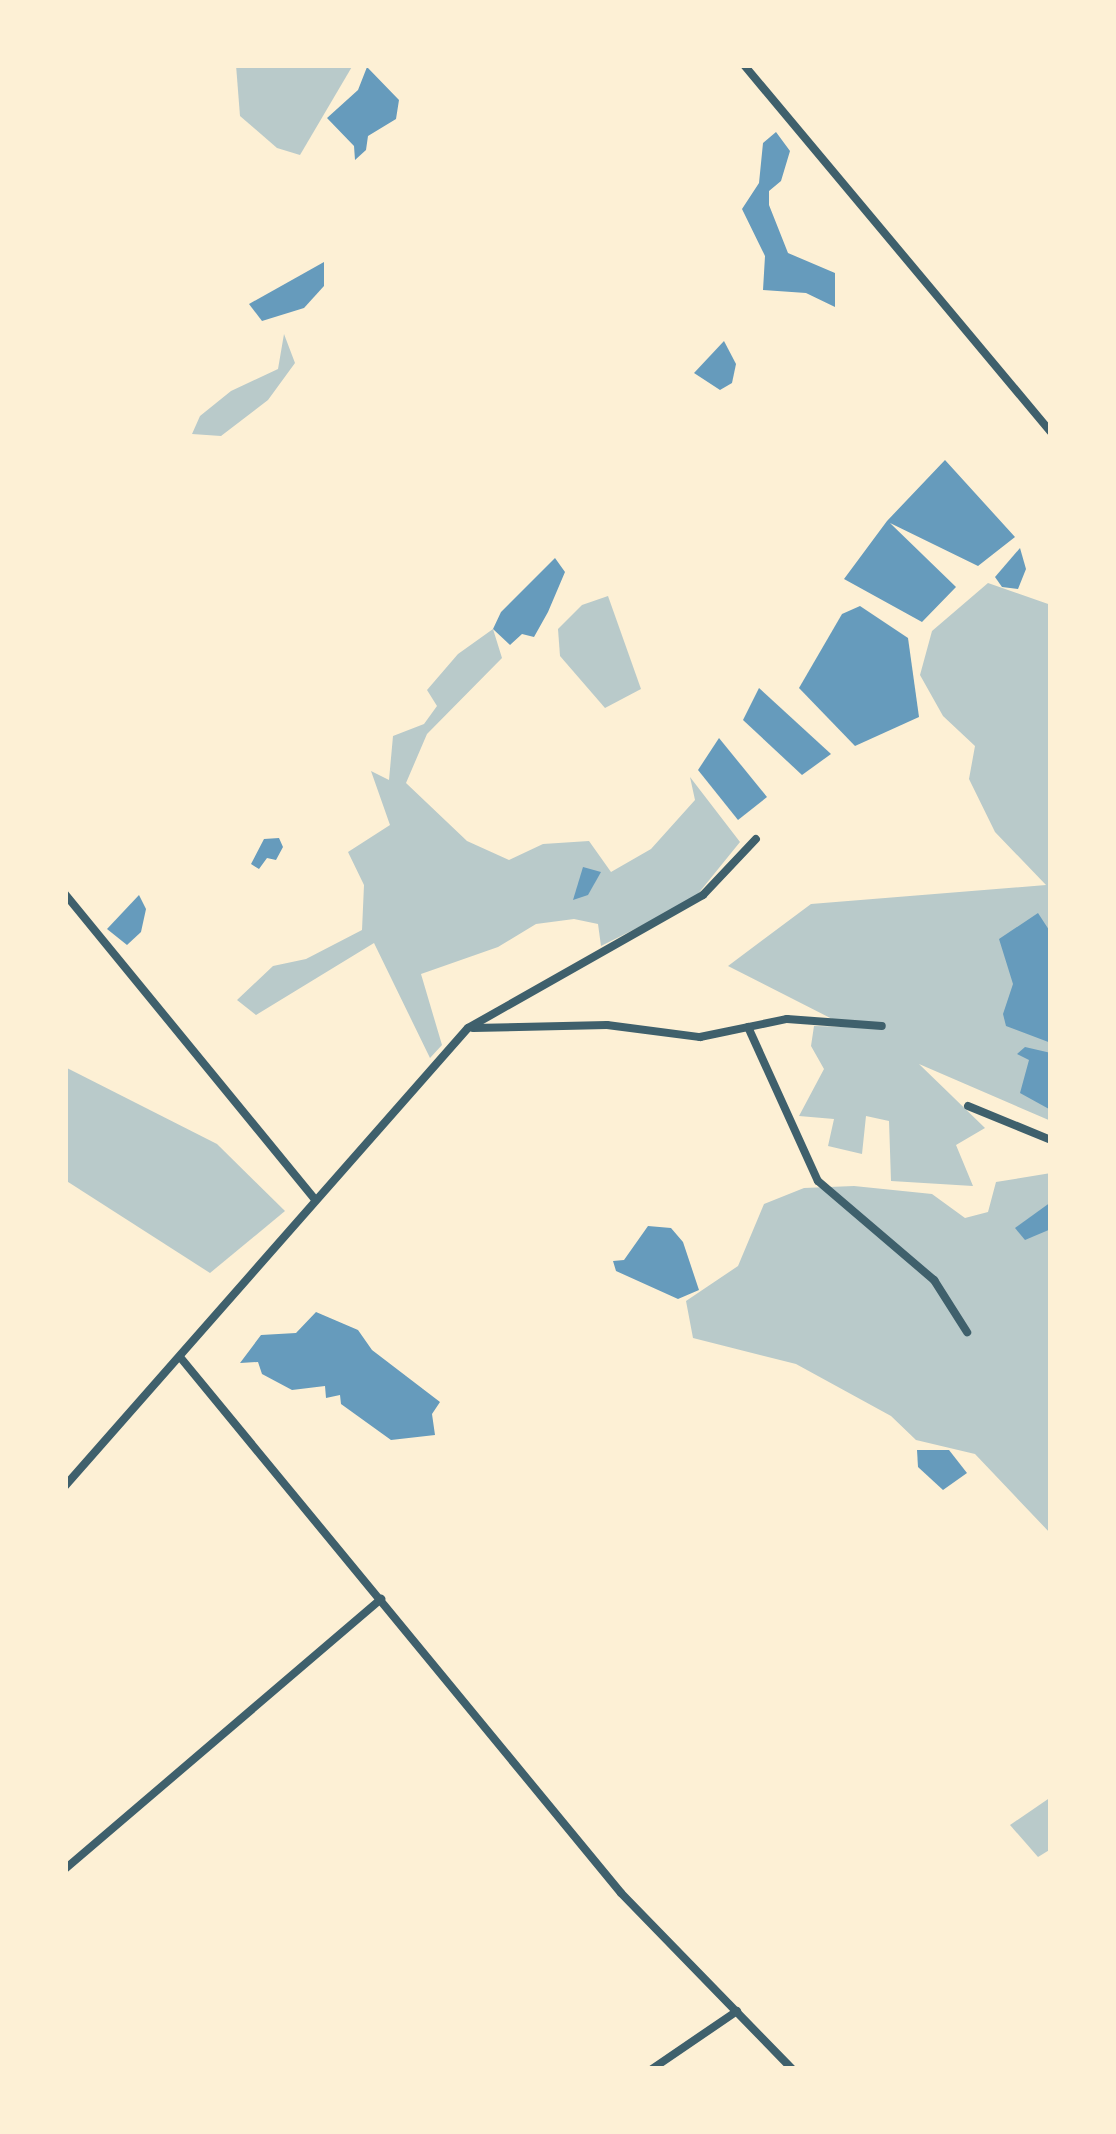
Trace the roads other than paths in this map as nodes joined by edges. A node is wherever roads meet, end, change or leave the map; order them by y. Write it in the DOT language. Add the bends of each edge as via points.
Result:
graph roads {
  1 [pos="744,65"];
  2 [pos="1051,432"];
  3 [pos="756,839"];
  4 [pos="65,894"];
  5 [pos="882,1026"];
  6 [pos="748,1027"];
  7 [pos="468,1028"];
  8 [pos="968,1106"];
  9 [pos="1051,1140"];
  10 [pos="314,1198"];
  11 [pos="967,1332"];
  12 [pos="180,1357"];
  13 [pos="65,1486"];
  14 [pos="381,1599"];
  15 [pos="65,1869"];
  16 [pos="737,2011"];
  17 [pos="652,2069"];
  18 [pos="792,2069"];
  1 -- 2 [label="street"];
  3 -- 7 [label="street" via="704,894"];
  4 -- 10 [label="street"];
  5 -- 6 [label="street" via="787,1019"];
  6 -- 7 [label="street" via="700,1037 607,1025"];
  6 -- 11 [label="street" via="818,1181 934,1280"];
  7 -- 10 [label="street"];
  8 -- 9 [label="street"];
  10 -- 12 [label="street"];
  12 -- 13 [label="street"];
  12 -- 14 [label="street"];
  14 -- 15 [label="street"];
  14 -- 16 [label="street" via="622,1893"];
  16 -- 17 [label="street"];
  16 -- 18 [label="street"];
}
